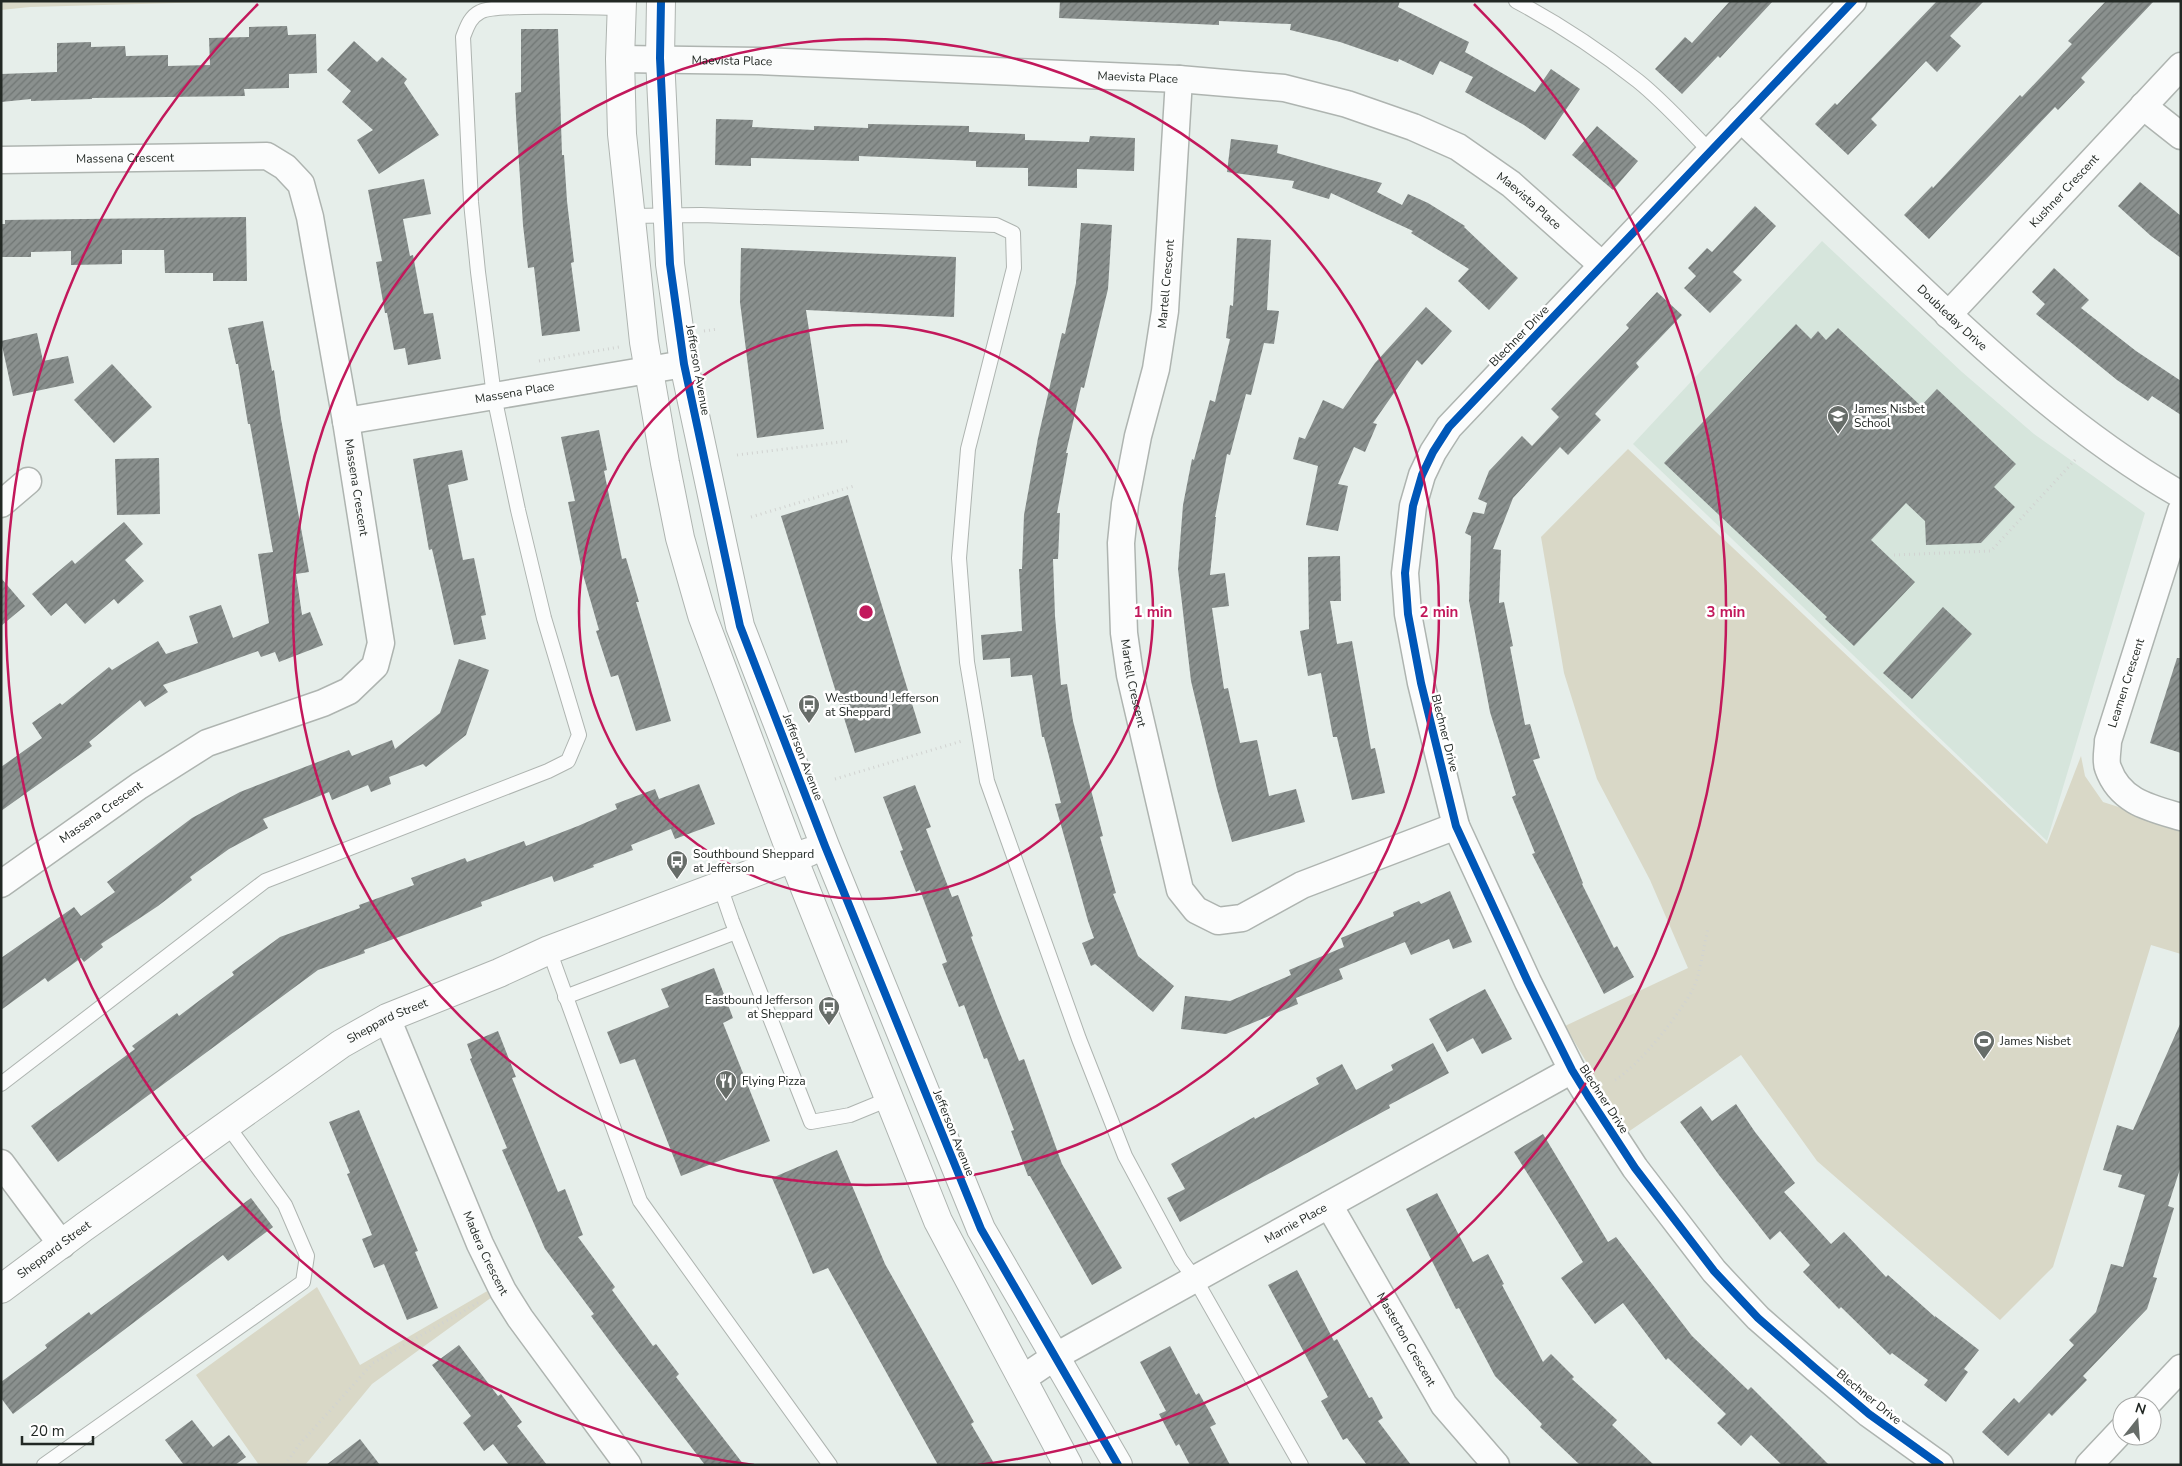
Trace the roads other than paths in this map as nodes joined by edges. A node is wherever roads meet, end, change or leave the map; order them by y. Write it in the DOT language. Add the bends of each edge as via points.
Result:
graph roads {
  1 [pos="661,1"];
  2 [pos="1516,1"];
  3 [pos="1853,1"];
  4 [pos="622,5"];
  5 [pos="660,58"];
  6 [pos="620,59"];
  7 [pos="2181,66"];
  8 [pos="1179,79"];
  9 [pos="2143,106"];
  10 [pos="1741,119"];
  11 [pos="2181,136"];
  12 [pos="1710,151"];
  13 [pos="1,160"];
  14 [pos="668,215"];
  15 [pos="629,216"];
  16 [pos="1602,265"];
  17 [pos="1948,314"];
  18 [pos="684,364"];
  19 [pos="649,370"];
  20 [pos="494,396"];
  21 [pos="346,421"];
  22 [pos="28,481"];
  23 [pos="2181,495"];
  24 [pos="1,504"];
  25 [pos="2181,511"];
  26 [pos="2181,817"];
  27 [pos="1456,826"];
  28 [pos="825,846"];
  29 [pos="793,858"];
  30 [pos="1,884"];
  31 [pos="720,886"];
  32 [pos="736,932"];
  33 [pos="549,950"];
  34 [pos="565,997"];
  35 [pos="387,1018"];
  36 [pos="1572,1070"];
  37 [pos="1,1084"];
  38 [pos="889,1099"];
  39 [pos="227,1125"];
  40 [pos="1,1163"];
  41 [pos="1328,1204"];
  42 [pos="62,1245"];
  43 [pos="1195,1279"];
  44 [pos="1,1289"];
  45 [pos="1056,1356"];
  46 [pos="2181,1368"];
  47 [pos="1022,1379"];
  48 [pos="2154,1396"];
  49 [pos="2112,1440"];
  50 [pos="44,1465"];
  51 [pos="628,1465"];
  52 [pos="830,1465"];
  53 [pos="1068,1465"];
  54 [pos="1118,1465"];
  55 [pos="1301,1465"];
  56 [pos="1496,1465"];
  57 [pos="1940,1465"];
  58 [pos="2088,1465"];
  1 -- 5 [label="street, Jefferson Avenue"];
  2 -- 12 [label="lane" via="1548,18 1640,82"];
  3 -- 10 [label="street, Blechner Drive"];
  4 -- 6 [label="street"];
  4 -- 20 [label="lane" via="482,10 472,17 463,36 471,202"];
  5 -- 6 [label="street, Maevista Place"];
  5 -- 8 [label="street, Maevista Place"];
  5 -- 14 [label="street, Jefferson Avenue"];
  6 -- 15 [label="street"];
  7 -- 9 [label="street, Kushner Crescent"];
  8 -- 16 [label="street, Maevista Place" via="1284,88 1347,104 1458,147 1511,184"];
  8 -- 27 [label="street, Martell Crescent" via="1165,311 1156,369 1124,504 1121,542 1124,633 1130,675 1180,890 1196,910 1218,921 1242,918 1302,885"];
  9 -- 11 [label="street"];
  9 -- 17 [label="street, Kushner Crescent"];
  10 -- 12 [label="street, Blechner Drive"];
  10 -- 17 [label="street, Doubleday Drive"];
  12 -- 16 [label="street, Blechner Drive"];
  13 -- 21 [label="street, Massena Crescent" via="267,156 285,167 301,184 310,217"];
  14 -- 15 [label="lane"];
  14 -- 18 [label="street, Jefferson Avenue" via="670,264"];
  14 -- 43 [label="lane" via="996,225 1013,233 1014,268 968,449 959,558 967,662 987,781 1125,1156 1181,1260"];
  15 -- 19 [label="street"];
  16 -- 27 [label="street, Blechner Drive" via="1449,428 1422,475 1413,506 1405,573 1408,614 1421,683"];
  17 -- 23 [label="street, Doubleday Drive" via="2043,400"];
  18 -- 19 [label="street, Massena Place"];
  18 -- 28 [label="street, Jefferson Avenue" via="740,626"];
  19 -- 20 [label="street, Massena Place"];
  19 -- 29 [label="street" via="680,538 702,615"];
  20 -- 21 [label="street, Massena Place"];
  20 -- 37 [label="lane" via="544,618 580,735 568,761 264,881"];
  21 -- 30 [label="street, Massena Crescent" via="381,643 374,666 349,691 324,703 207,743 139,786"];
  22 -- 24 [label="street"];
  25 -- 26 [label="street, Leamen Crescent" via="2108,741 2107,767 2129,798"];
  27 -- 36 [label="street, Blechner Drive"];
  28 -- 29 [label="street, Sheppard Street"];
  28 -- 45 [label="street, Jefferson Avenue" via="981,1229"];
  29 -- 31 [label="street, Sheppard Street"];
  29 -- 38 [label="street"];
  31 -- 32 [label="lane"];
  31 -- 33 [label="street, Sheppard Street"];
  32 -- 34 [label="lane"];
  32 -- 38 [label="lane" via="811,1122 850,1115"];
  33 -- 34 [label="lane"];
  33 -- 35 [label="street, Sheppard Street"];
  34 -- 52 [label="lane" via="640,1201"];
  35 -- 39 [label="street, Sheppard Street" via="341,1044"];
  35 -- 51 [label="street, Madera Crescent" via="480,1244 503,1291"];
  36 -- 41 [label="street, Marnie Place"];
  36 -- 57 [label="street, Blechner Drive" via="1636,1168 1714,1271 1752,1312 1869,1414"];
  38 -- 47 [label="street" via="938,1221"];
  39 -- 42 [label="street, Sheppard Street"];
  39 -- 50 [label="lane" via="285,1205 307,1256 303,1282"];
  40 -- 42 [label="street"];
  41 -- 43 [label="street, Marnie Place"];
  41 -- 56 [label="street, Masterton Crescent" via="1444,1405"];
  42 -- 44 [label="street, Sheppard Street"];
  43 -- 45 [label="street, Marnie Place"];
  43 -- 55 [label="lane"];
  45 -- 47 [label="street, Marnie Place"];
  45 -- 54 [label="street, Jefferson Avenue"];
  46 -- 48 [label="street"];
  47 -- 53 [label="street"];
  49 -- 58 [label="street"];
}
